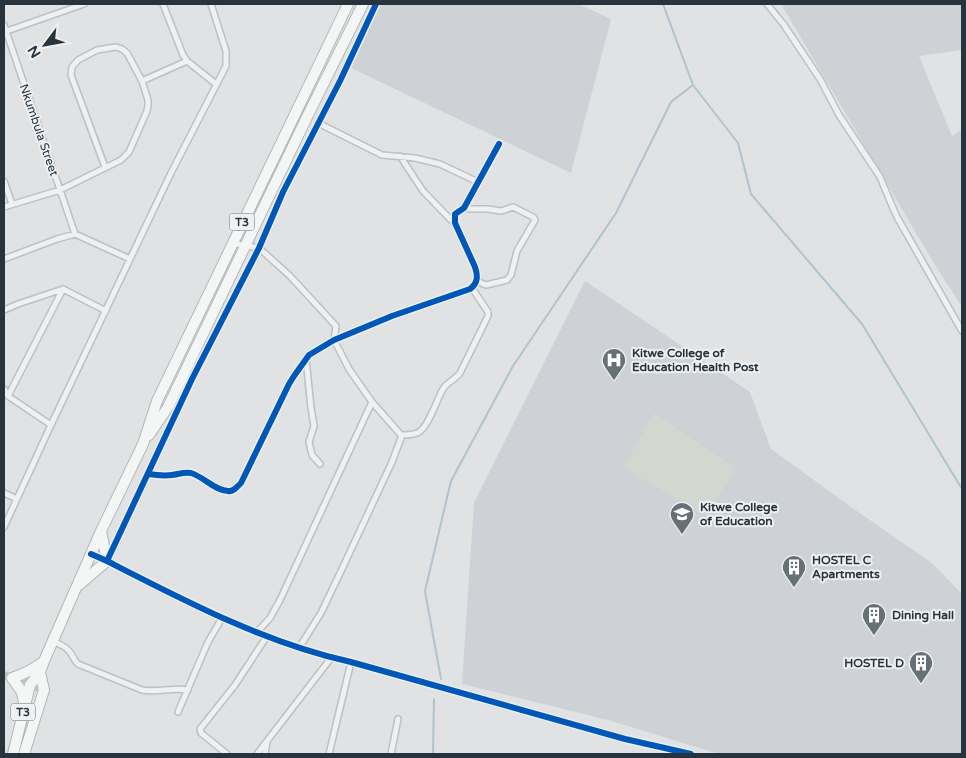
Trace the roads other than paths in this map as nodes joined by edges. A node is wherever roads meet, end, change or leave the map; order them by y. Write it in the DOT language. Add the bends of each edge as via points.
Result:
graph roads {
  1 [pos="84,4"];
  2 [pos="163,4"];
  3 [pos="212,4"];
  4 [pos="348,4"];
  5 [pos="362,4"];
  6 [pos="376,4"];
  7 [pos="767,4"];
  8 [pos="4,29"];
  9 [pos="187,61"];
  10 [pos="142,81"];
  11 [pos="216,84"];
  12 [pos="318,123"];
  13 [pos="499,144"];
  14 [pos="400,156"];
  15 [pos="105,167"];
  16 [pos="4,181"];
  17 [pos="478,182"];
  18 [pos="60,190"];
  19 [pos="12,204"];
  20 [pos="4,207"];
  21 [pos="464,208"];
  22 [pos="454,223"];
  23 [pos="75,234"];
  24 [pos="232,243"];
  25 [pos="246,245"];
  26 [pos="258,248"];
  27 [pos="4,259"];
  28 [pos="130,259"];
  29 [pos="476,282"];
  30 [pos="472,288"];
  31 [pos="63,289"];
  32 [pos="4,310"];
  33 [pos="106,311"];
  34 [pos="962,331"];
  35 [pos="334,340"];
  36 [pos="306,359"];
  37 [pos="4,389"];
  38 [pos="8,396"];
  39 [pos="372,402"];
  40 [pos="50,425"];
  41 [pos="401,435"];
  42 [pos="143,444"];
  43 [pos="320,464"];
  44 [pos="148,474"];
  45 [pos="4,493"];
  46 [pos="17,499"];
  47 [pos="4,527"];
  48 [pos="101,531"];
  49 [pos="91,554"];
  50 [pos="107,561"];
  51 [pos="76,587"];
  52 [pos="222,618"];
  53 [pos="257,632"];
  54 [pos="267,636"];
  55 [pos="53,641"];
  56 [pos="298,648"];
  57 [pos="331,658"];
  58 [pos="44,661"];
  59 [pos="351,662"];
  60 [pos="40,672"];
  61 [pos="8,676"];
  62 [pos="30,685"];
  63 [pos="44,690"];
  64 [pos="188,690"];
  65 [pos="24,706"];
  66 [pos="178,712"];
  67 [pos="398,719"];
  68 [pos="267,740"];
  69 [pos="13,754"];
  70 [pos="24,754"];
  71 [pos="227,754"];
  72 [pos="257,754"];
  73 [pos="265,754"];
  74 [pos="329,754"];
  75 [pos="391,754"];
  76 [pos="691,754"];
  1 -- 8 [label="street"];
  2 -- 9 [label="street"];
  3 -- 11 [label="street" via="227,58"];
  4 -- 24 [label="highway, T3"];
  5 -- 25 [label="highway, T3"];
  6 -- 12 [label="street"];
  7 -- 34 [label="street" via="820,79 839,115 880,177 897,217"];
  8 -- 18 [label="street, Nkumbula Street"];
  9 -- 10 [label="street"];
  9 -- 11 [label="street"];
  10 -- 15 [label="street" via="148,100 147,111 126,156"];
  10 -- 15 [label="street" via="127,53 116,47 87,54 72,67 71,75"];
  11 -- 28 [label="street"];
  12 -- 14 [label="street" via="382,155"];
  12 -- 26 [label="street"];
  13 -- 17 [label="street"];
  14 -- 17 [label="street" via="440,164"];
  14 -- 22 [label="street" via="423,191"];
  15 -- 18 [label="street"];
  16 -- 19 [label="street"];
  17 -- 21 [label="street"];
  18 -- 19 [label="street"];
  18 -- 23 [label="street, Nkumbula Street"];
  19 -- 20 [label="street"];
  21 -- 22 [label="street" via="455,214"];
  21 -- 29 [label="street" via="502,211 513,207 535,220 517,251 510,278 486,285"];
  22 -- 29 [label="street" via="475,267"];
  23 -- 27 [label="street"];
  23 -- 28 [label="street"];
  24 -- 25 [label="street"];
  24 -- 42 [label="highway, T3" via="157,401"];
  25 -- 26 [label="street"];
  25 -- 42 [label="highway, T3" via="168,407"];
  26 -- 35 [label="street" via="290,276 336,326"];
  26 -- 44 [label="street"];
  28 -- 33 [label="street"];
  29 -- 30 [label="street"];
  30 -- 35 [label="street"];
  30 -- 41 [label="street" via="488,316 460,373 442,390 423,428"];
  31 -- 32 [label="street"];
  31 -- 33 [label="street"];
  31 -- 38 [label="street"];
  33 -- 40 [label="street"];
  35 -- 36 [label="street"];
  35 -- 39 [label="street"];
  36 -- 43 [label="street" via="314,426 310,442 312,455"];
  36 -- 44 [label="street" via="289,384 241,483 234,490 220,489 185,472"];
  37 -- 38 [label="street"];
  38 -- 40 [label="street"];
  39 -- 41 [label="street"];
  39 -- 53 [label="street" via="280,600"];
  40 -- 46 [label="street"];
  41 -- 56 [label="street" via="392,462 321,613"];
  42 -- 48 [label="highway, T3"];
  44 -- 50 [label="street"];
  45 -- 46 [label="street"];
  46 -- 47 [label="street"];
  48 -- 49 [label="highway, T3"];
  48 -- 50 [label="highway"];
  49 -- 50 [label="street"];
  49 -- 51 [label="highway, T3"];
  50 -- 51 [label="highway"];
  50 -- 52 [label="street"];
  51 -- 55 [label="highway, T3"];
  52 -- 53 [label="street"];
  52 -- 64 [label="street"];
  53 -- 54 [label="street"];
  54 -- 56 [label="street"];
  54 -- 71 [label="street" via="200,730"];
  55 -- 58 [label="highway, T3"];
  55 -- 64 [label="street" via="68,649 78,664 142,690"];
  56 -- 57 [label="street"];
  57 -- 59 [label="street"];
  57 -- 68 [label="street"];
  58 -- 60 [label="highway, T3"];
  58 -- 61 [label="highway" via="24,674"];
  59 -- 74 [label="street"];
  59 -- 76 [label="street" via="625,739"];
  60 -- 62 [label="highway, T3"];
  60 -- 63 [label="highway, T3"];
  61 -- 62 [label="street"];
  61 -- 65 [label="highway" via="22,692"];
  62 -- 63 [label="street"];
  62 -- 65 [label="highway, T3"];
  63 -- 70 [label="highway, T3"];
  64 -- 66 [label="street"];
  65 -- 69 [label="highway, T3"];
  67 -- 75 [label="street"];
  68 -- 72 [label="street"];
  68 -- 73 [label="street"];
}
